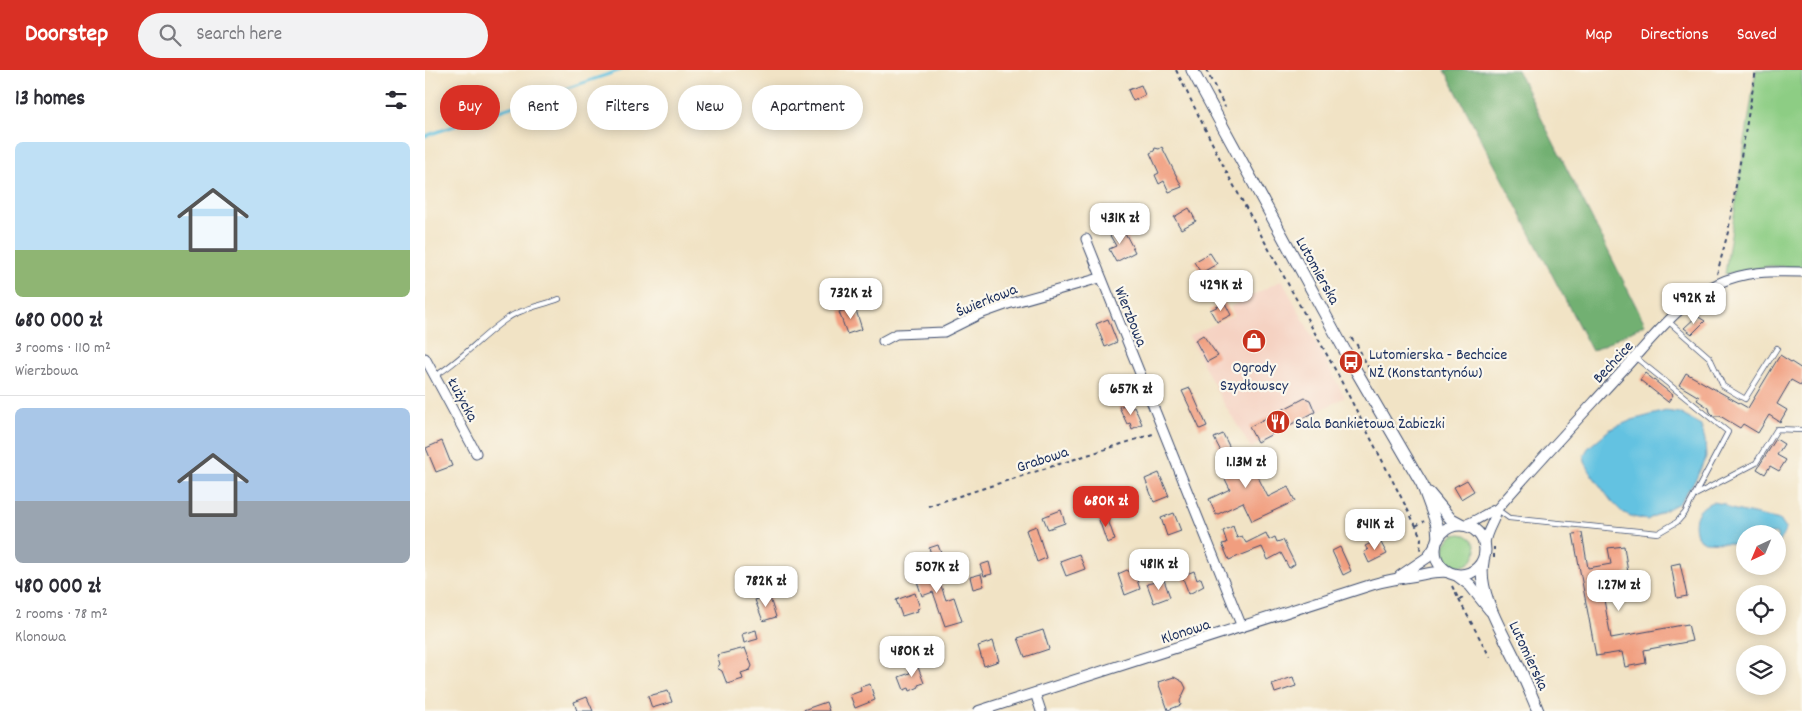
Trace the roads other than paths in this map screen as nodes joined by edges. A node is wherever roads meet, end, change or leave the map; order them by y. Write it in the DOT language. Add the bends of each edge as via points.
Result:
graph roads {
  1 [pos="1192,70"];
  2 [pos="1086,239"];
  3 [pos="1802,272"];
  4 [pos="1100,278"];
  5 [pos="559,299"];
  6 [pos="1669,322"];
  7 [pos="883,340"];
  8 [pos="1777,348"];
  9 [pos="1635,357"];
  10 [pos="425,358"];
  11 [pos="435,376"];
  12 [pos="1802,430"];
  13 [pos="476,453"];
  14 [pos="1422,484"];
  15 [pos="1694,496"];
  16 [pos="1497,508"];
  17 [pos="1463,525"];
  18 [pos="1437,542"];
  19 [pos="1489,543"];
  20 [pos="1488,562"];
  21 [pos="1447,572"];
  22 [pos="1399,577"];
  23 [pos="1455,580"];
  24 [pos="1492,613"];
  25 [pos="1243,627"];
  26 [pos="1035,693"];
  27 [pos="979,711"];
  28 [pos="1041,711"];
  29 [pos="1538,711"];
  1 -- 14 [label="main road, Lutomierska" via="1346,353"];
  2 -- 4 [label="street, Wierzbowa"];
  3 -- 6 [label="street, Bechcice" via="1769,271 1733,277 1695,297"];
  4 -- 7 [label="street, Świerkowa" via="1008,304 944,332 896,334"];
  4 -- 25 [label="street, Wierzbowa"];
  5 -- 11 [label="lane" via="510,316"];
  6 -- 8 [label="lane" via="1710,358 1723,386 1745,399"];
  6 -- 9 [label="street, Bechcice"];
  9 -- 15 [label="lane" via="1728,432"];
  9 -- 16 [label="street, Bechcice"];
  10 -- 11 [label="street, Łużycka"];
  11 -- 13 [label="street, Łużycka"];
  12 -- 15 [label="lane" via="1777,429 1756,462"];
  14 -- 17 [label="main road, Lutomierska" via="1450,518"];
  14 -- 18 [label="main road, Lutomierska" via="1437,525"];
  15 -- 16 [label="lane" via="1677,522 1658,533 1509,518"];
  16 -- 17 [label="street, Bechcice"];
  16 -- 19 [label="street, Bechcice" via="1496,517 1485,536"];
  17 -- 18 [label="main road" via="1445,530"];
  17 -- 19 [label="main road" via="1469,526"];
  18 -- 21 [label="main road" via="1436,557"];
  18 -- 22 [label="street, Klonowa" via="1429,557"];
  19 -- 20 [label="main road" via="1485,556"];
  20 -- 23 [label="main road"];
  20 -- 24 [label="main road, Lutomierska" via="1482,576"];
  21 -- 22 [label="street, Klonowa"];
  21 -- 23 [label="main road"];
  22 -- 25 [label="street, Klonowa"];
  23 -- 24 [label="main road, Lutomierska" via="1470,585"];
  24 -- 29 [label="main road, Lutomierska"];
  25 -- 26 [label="street, Klonowa"];
  26 -- 27 [label="street, Klonowa"];
  26 -- 28 [label="street"];
}
